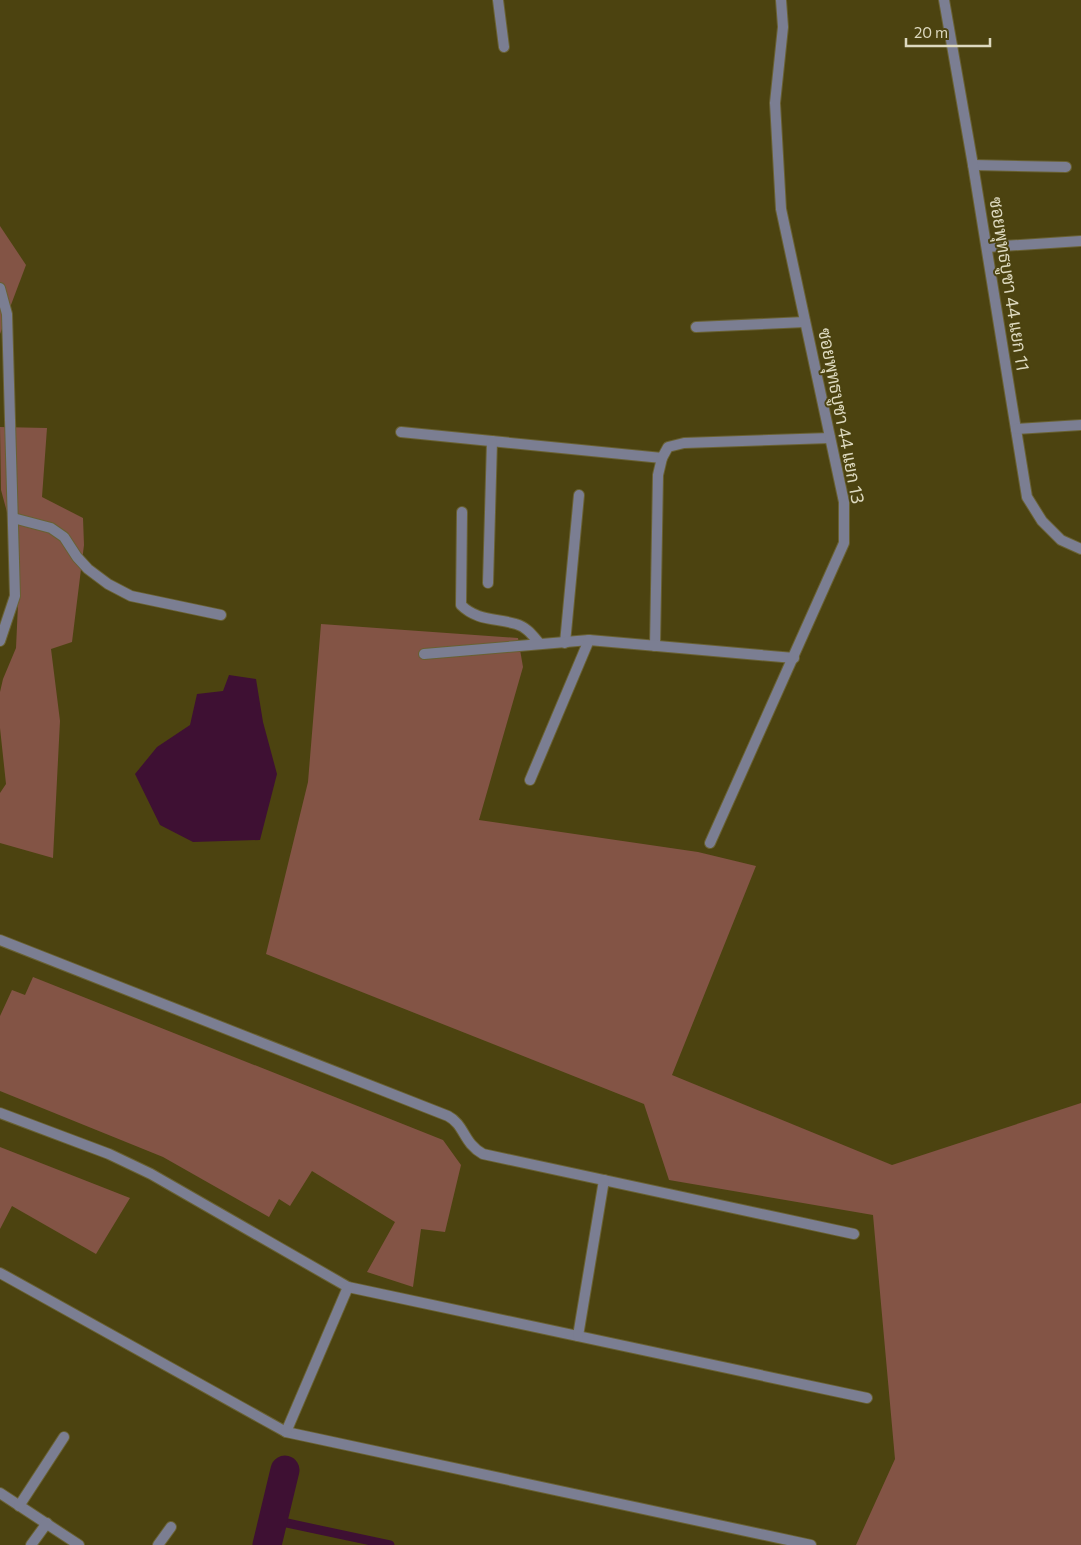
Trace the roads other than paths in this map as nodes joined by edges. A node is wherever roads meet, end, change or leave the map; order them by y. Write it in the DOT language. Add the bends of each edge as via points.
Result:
graph roads {
  1 [pos="498,0"];
  2 [pos="781,0"];
  3 [pos="944,0"];
  4 [pos="504,46"];
  5 [pos="973,165"];
  6 [pos="1066,167"];
  7 [pos="1081,241"];
  8 [pos="987,247"];
  9 [pos="0,288"];
  10 [pos="805,322"];
  11 [pos="696,327"];
  12 [pos="1081,425"];
  13 [pos="1016,429"];
  14 [pos="401,432"];
  15 [pos="830,438"];
  16 [pos="492,441"];
  17 [pos="662,458"];
  18 [pos="579,495"];
  19 [pos="462,512"];
  20 [pos="13,518"];
  21 [pos="1081,549"];
  22 [pos="488,583"];
  23 [pos="221,615"];
  24 [pos="589,640"];
  25 [pos="0,641"];
  26 [pos="565,642"];
  27 [pos="540,644"];
  28 [pos="655,646"];
  29 [pos="424,654"];
  30 [pos="794,658"];
  31 [pos="530,780"];
  32 [pos="710,843"];
  33 [pos="0,940"];
  34 [pos="0,1113"];
  35 [pos="604,1180"];
  36 [pos="854,1234"];
  37 [pos="0,1273"];
  38 [pos="348,1287"];
  39 [pos="578,1336"];
  40 [pos="867,1398"];
  41 [pos="286,1432"];
  42 [pos="64,1437"];
  43 [pos="0,1493"];
  44 [pos="19,1506"];
  45 [pos="47,1524"];
  46 [pos="171,1527"];
  47 [pos="31,1545"];
  48 [pos="79,1545"];
  49 [pos="158,1545"];
  50 [pos="810,1545"];
  1 -- 4 [label="street"];
  2 -- 10 [label="street, ซอยพุทธบูชา 44 แยก 13" via="783,27 775,103 781,209"];
  3 -- 5 [label="street, ซอยพุทธบูชา 44 แยก 11"];
  5 -- 6 [label="street"];
  5 -- 8 [label="street, ซอยพุทธบูชา 44 แยก 11"];
  7 -- 8 [label="street"];
  8 -- 13 [label="street, ซอยพุทธบูชา 44 แยก 11"];
  9 -- 20 [label="street" via="7,314"];
  10 -- 11 [label="street"];
  10 -- 15 [label="street, ซอยพุทธบูชา 44 แยก 13"];
  12 -- 13 [label="street"];
  13 -- 21 [label="street, ซอยพุทธบูชา 44 แยก 11" via="1027,497 1042,522 1061,540"];
  14 -- 16 [label="street"];
  15 -- 17 [label="street" via="684,442 668,447"];
  15 -- 30 [label="street, ซอยพุทธบูชา 44 แยก 13" via="844,502 844,543"];
  16 -- 17 [label="street"];
  16 -- 22 [label="street"];
  17 -- 28 [label="street" via="658,475"];
  18 -- 26 [label="street"];
  19 -- 27 [label="street" via="461,605 468,613 488,620 518,624"];
  20 -- 23 [label="street" via="51,528 64,537 88,569 131,596"];
  20 -- 25 [label="street" via="15,596"];
  24 -- 26 [label="street"];
  24 -- 28 [label="street"];
  24 -- 31 [label="street"];
  26 -- 27 [label="street"];
  27 -- 29 [label="street"];
  28 -- 30 [label="street"];
  30 -- 32 [label="street, ซอยพุทธบูชา 44 แยก 13"];
  33 -- 35 [label="street" via="448,1116 455,1120 474,1149 483,1154"];
  34 -- 38 [label="street" via="109,1154 151,1174"];
  35 -- 36 [label="street"];
  35 -- 39 [label="street"];
  37 -- 41 [label="street"];
  38 -- 39 [label="street"];
  38 -- 41 [label="street"];
  39 -- 40 [label="street"];
  41 -- 50 [label="street"];
  42 -- 44 [label="street"];
  43 -- 44 [label="street"];
  44 -- 45 [label="street"];
  45 -- 47 [label="street"];
  45 -- 48 [label="street"];
  46 -- 49 [label="street"];
}
